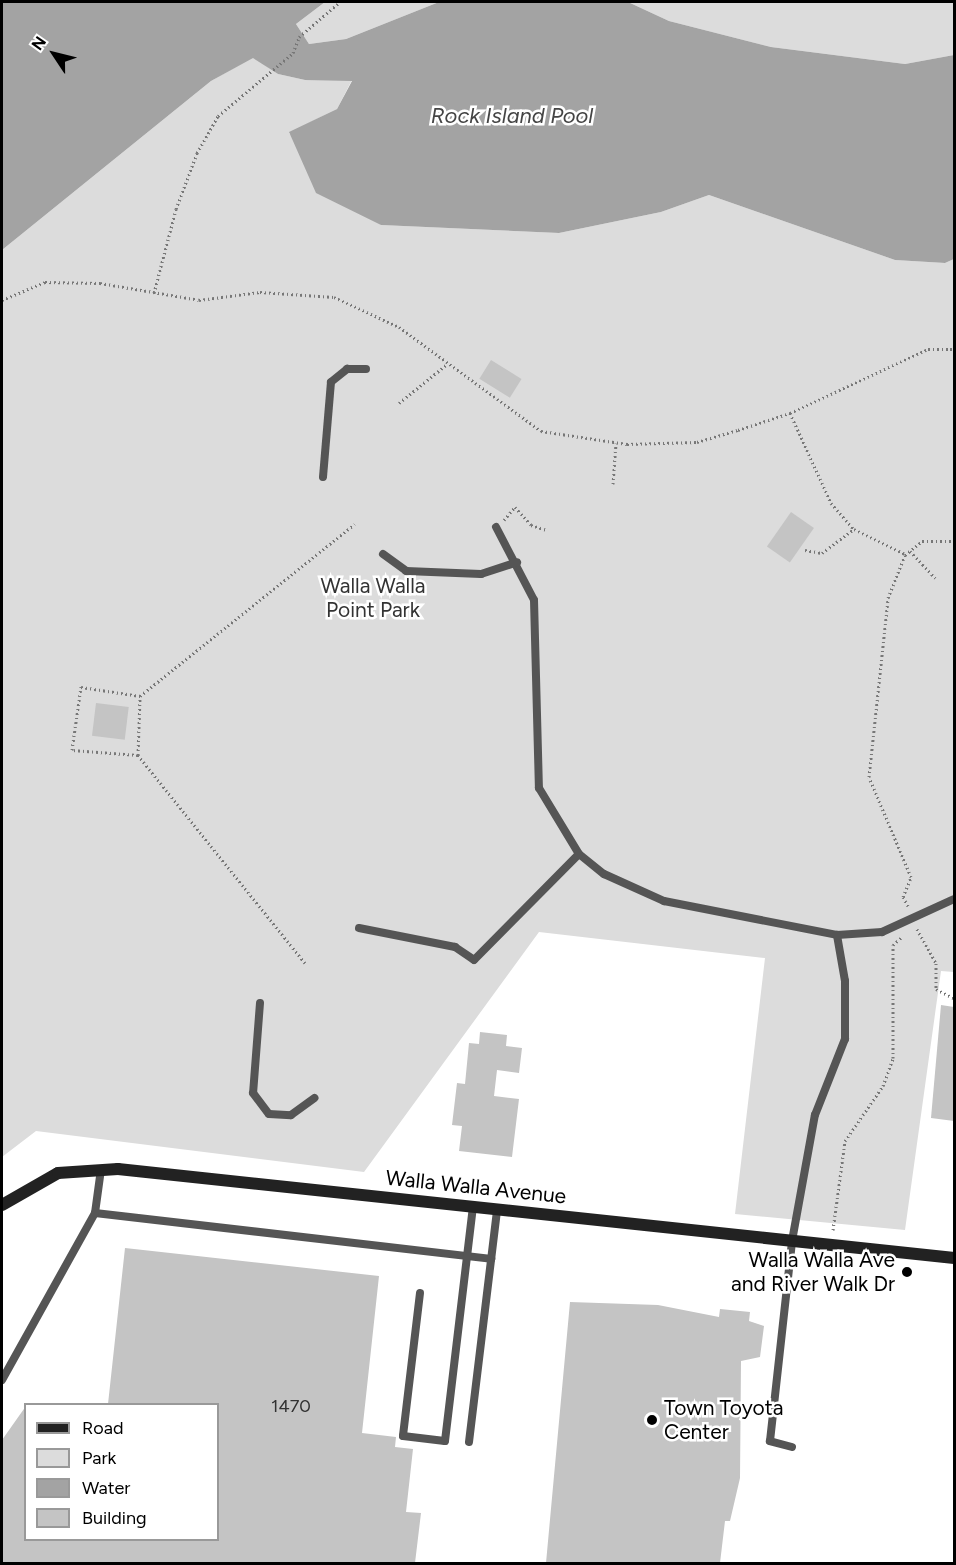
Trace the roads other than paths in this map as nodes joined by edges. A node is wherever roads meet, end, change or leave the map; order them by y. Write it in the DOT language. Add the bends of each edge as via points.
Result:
graph roads {
  1 [pos="366,369"];
  2 [pos="323,477"];
  3 [pos="496,528"];
  4 [pos="383,554"];
  5 [pos="517,562"];
  6 [pos="579,854"];
  7 [pos="954,899"];
  8 [pos="359,928"];
  9 [pos="837,935"];
  10 [pos="260,1003"];
  11 [pos="314,1098"];
  12 [pos="101,1169"];
  13 [pos="2,1205"];
  14 [pos="473,1206"];
  15 [pos="497,1209"];
  16 [pos="95,1213"];
  17 [pos="792,1241"];
  18 [pos="467,1256"];
  19 [pos="954,1258"];
  20 [pos="491,1259"];
  21 [pos="420,1293"];
  22 [pos="2,1380"];
  23 [pos="469,1442"];
  24 [pos="792,1447"];
  1 -- 2 [label="lane" via="347,369 331,382"];
  3 -- 5 [label="lane"];
  4 -- 5 [label="lane" via="406,571 481,574"];
  5 -- 6 [label="lane" via="534,600 537,778 551,816"];
  6 -- 8 [label="lane" via="474,960 455,947"];
  6 -- 9 [label="lane" via="604,874 664,901"];
  7 -- 9 [label="lane" via="882,932"];
  9 -- 17 [label="lane" via="845,981 845,1039 815,1115"];
  10 -- 11 [label="lane" via="254,1093 269,1114 291,1115"];
  12 -- 13 [label="street, Walla Walla Avenue" via="58,1173"];
  12 -- 14 [label="street, Walla Walla Avenue"];
  12 -- 16 [label="lane"];
  14 -- 15 [label="street, Walla Walla Avenue"];
  14 -- 18 [label="lane"];
  15 -- 17 [label="street, Walla Walla Avenue"];
  15 -- 20 [label="lane"];
  16 -- 18 [label="lane"];
  16 -- 22 [label="lane"];
  17 -- 19 [label="street, Walla Walla Avenue"];
  17 -- 24 [label="lane" via="770,1441"];
  18 -- 20 [label="lane"];
  18 -- 21 [label="lane" via="445,1441 403,1436"];
  20 -- 23 [label="lane"];
}
